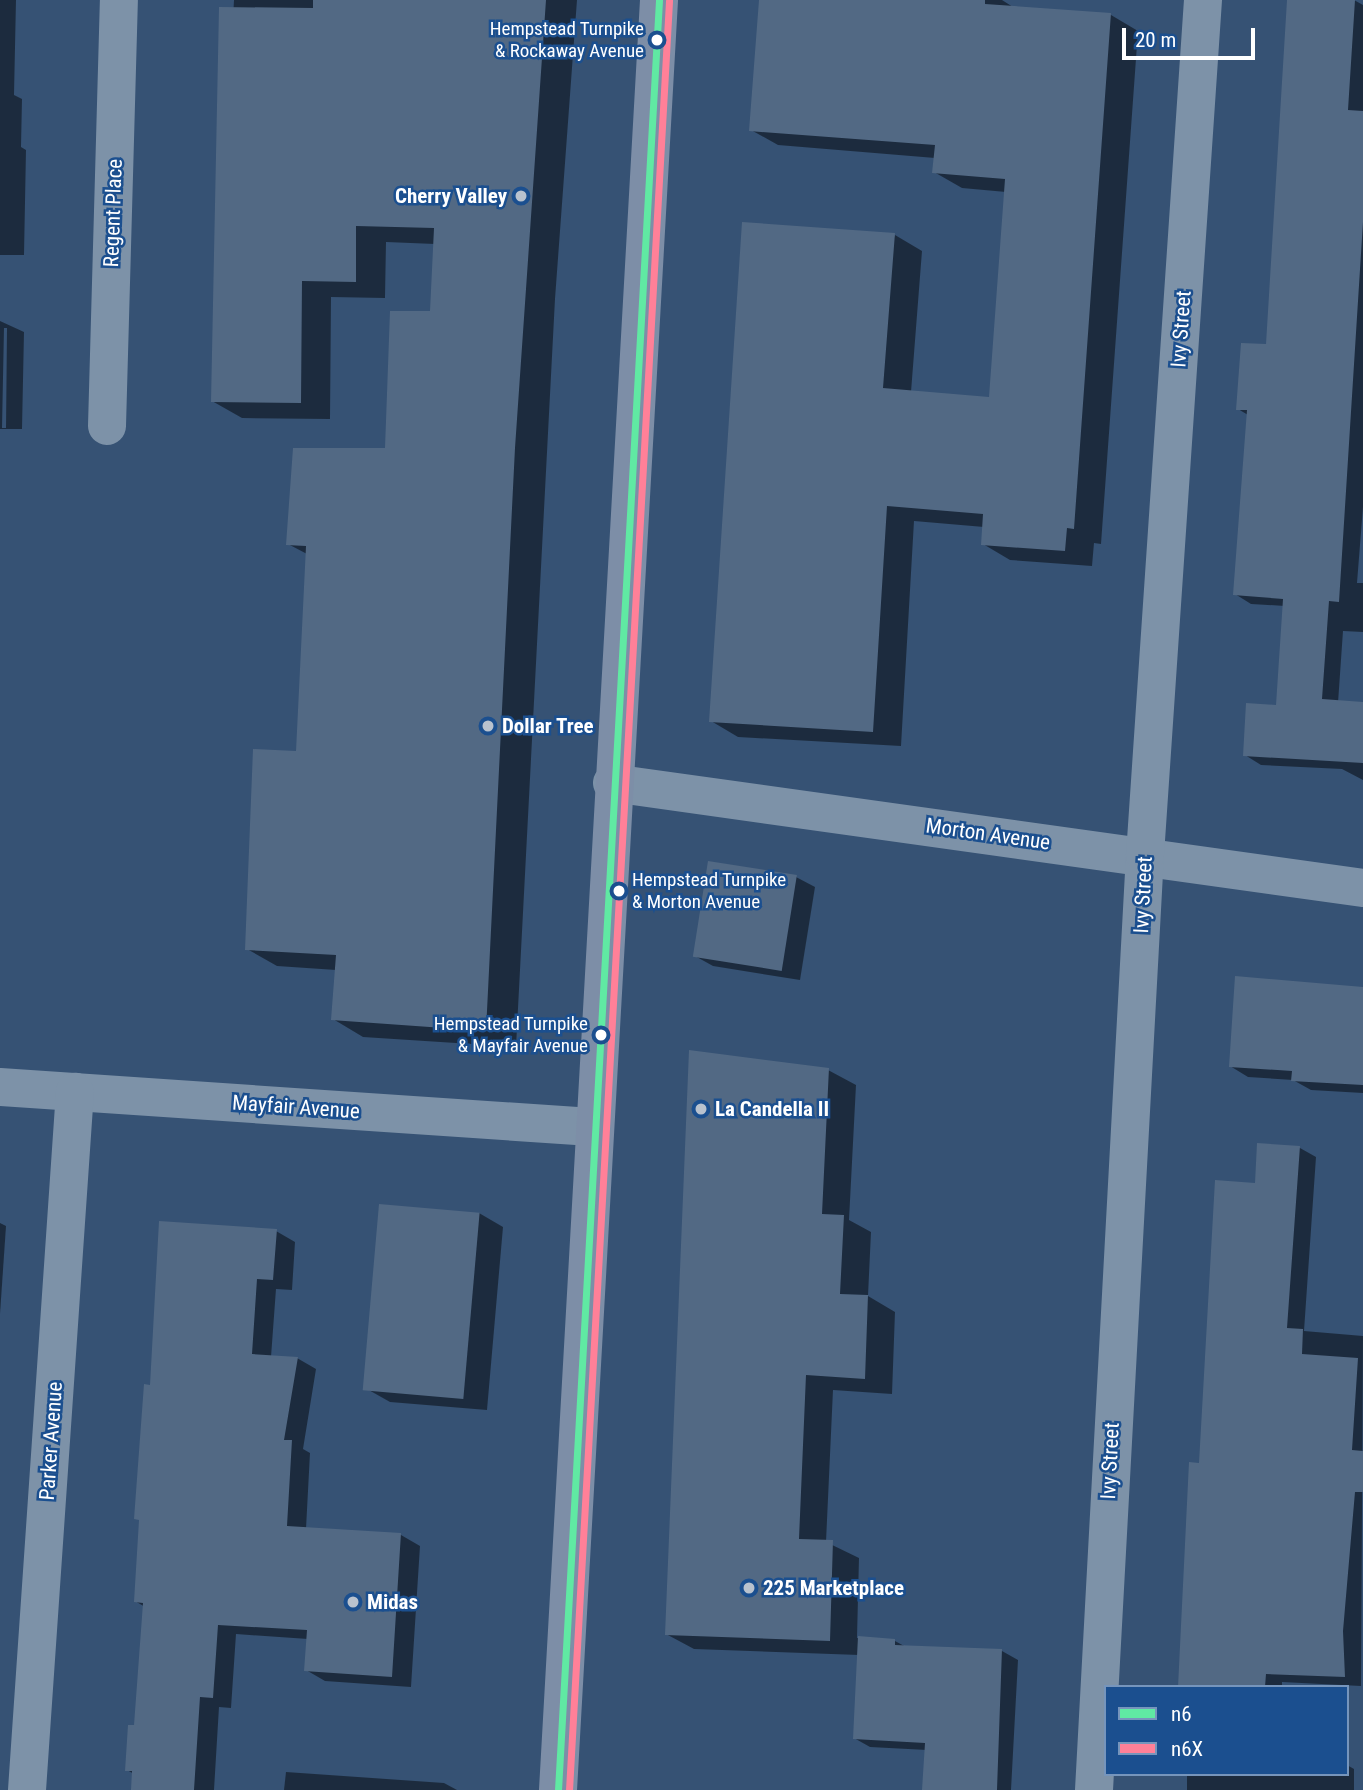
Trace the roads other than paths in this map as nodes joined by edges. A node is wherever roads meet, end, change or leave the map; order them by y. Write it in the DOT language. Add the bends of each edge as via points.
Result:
graph roads {
  1 [pos="119,0"];
  2 [pos="659,0"];
  3 [pos="1203,0"];
  4 [pos="107,426"];
  5 [pos="612,783"];
  6 [pos="1145,855"];
  7 [pos="1363,888"];
  8 [pos="0,1087"];
  9 [pos="75,1092"];
  10 [pos="592,1127"];
  11 [pos="27,1790"];
  12 [pos="558,1790"];
  13 [pos="1094,1790"];
  1 -- 4 [label="street, Regent Place"];
  2 -- 5 [label="main road"];
  3 -- 6 [label="street, Ivy Street"];
  5 -- 6 [label="street, Morton Avenue"];
  5 -- 10 [label="main road"];
  6 -- 7 [label="street, Morton Avenue"];
  6 -- 13 [label="street, Ivy Street"];
  8 -- 9 [label="street, Mayfair Avenue"];
  9 -- 10 [label="street, Mayfair Avenue"];
  9 -- 11 [label="street, Parker Avenue"];
  10 -- 12 [label="main road"];
}
